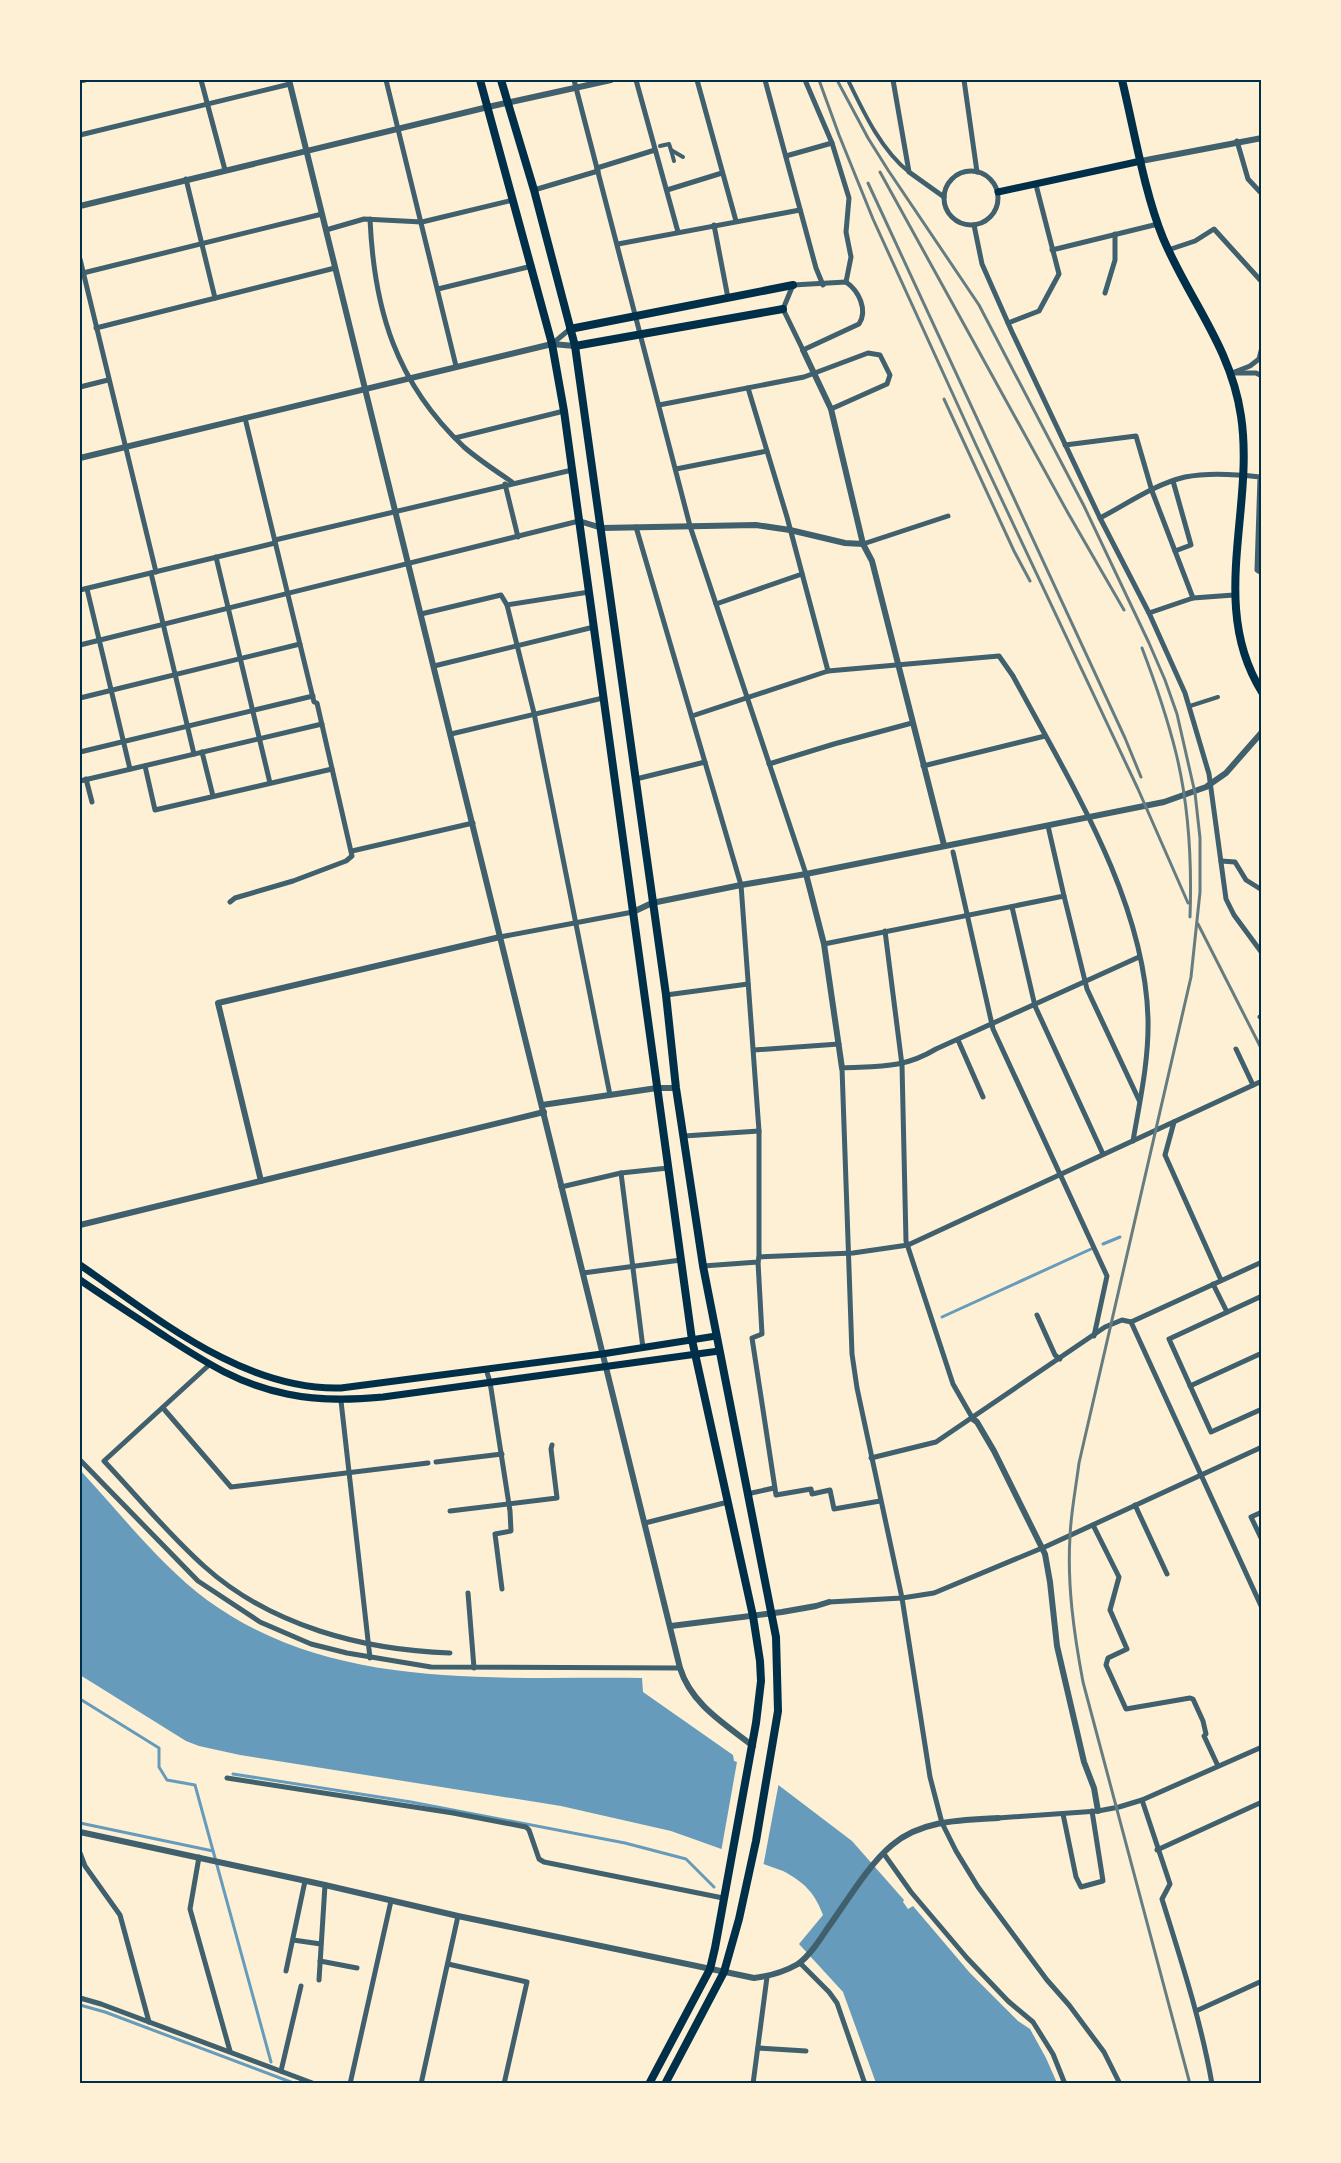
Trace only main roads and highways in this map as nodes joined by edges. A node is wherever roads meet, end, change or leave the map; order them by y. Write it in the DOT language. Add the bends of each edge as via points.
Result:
graph roads {
  1 [pos="480,80"];
  2 [pos="501,80"];
  3 [pos="1122,80"];
  4 [pos="1141,161"];
  5 [pos="998,192"];
  6 [pos="793,285"];
  7 [pos="783,309"];
  8 [pos="570,328"];
  9 [pos="576,346"];
  10 [pos="1262,692"];
  11 [pos="80,1265"];
  12 [pos="80,1280"];
  13 [pos="716,1336"];
  14 [pos="692,1340"];
  15 [pos="719,1351"];
  16 [pos="696,1355"];
  17 [pos="649,2084"];
  18 [pos="665,2084"];
  1 -- 14 [label="highway" via="552,344 564,411"];
  2 -- 8 [label="highway"];
  3 -- 4 [label="main road"];
  4 -- 5 [label="main road"];
  4 -- 10 [label="main road" via="1168,250 1232,373 1241,416 1244,475 1234,595 1236,619 1242,650"];
  6 -- 8 [label="main road"];
  7 -- 9 [label="main road"];
  8 -- 9 [label="highway"];
  9 -- 13 [label="highway" via="676,1088"];
  11 -- 14 [label="main road" via="210,1352 265,1376 319,1388"];
  12 -- 16 [label="main road" via="209,1365 268,1389 306,1398 341,1401"];
  13 -- 14 [label="main road"];
  13 -- 15 [label="highway"];
  14 -- 16 [label="highway"];
  15 -- 16 [label="main road"];
  15 -- 18 [label="highway" via="776,1637 778,1711 739,1919 724,1972"];
  16 -- 17 [label="highway" via="753,1616 761,1681 753,1746 710,1969"];
}
